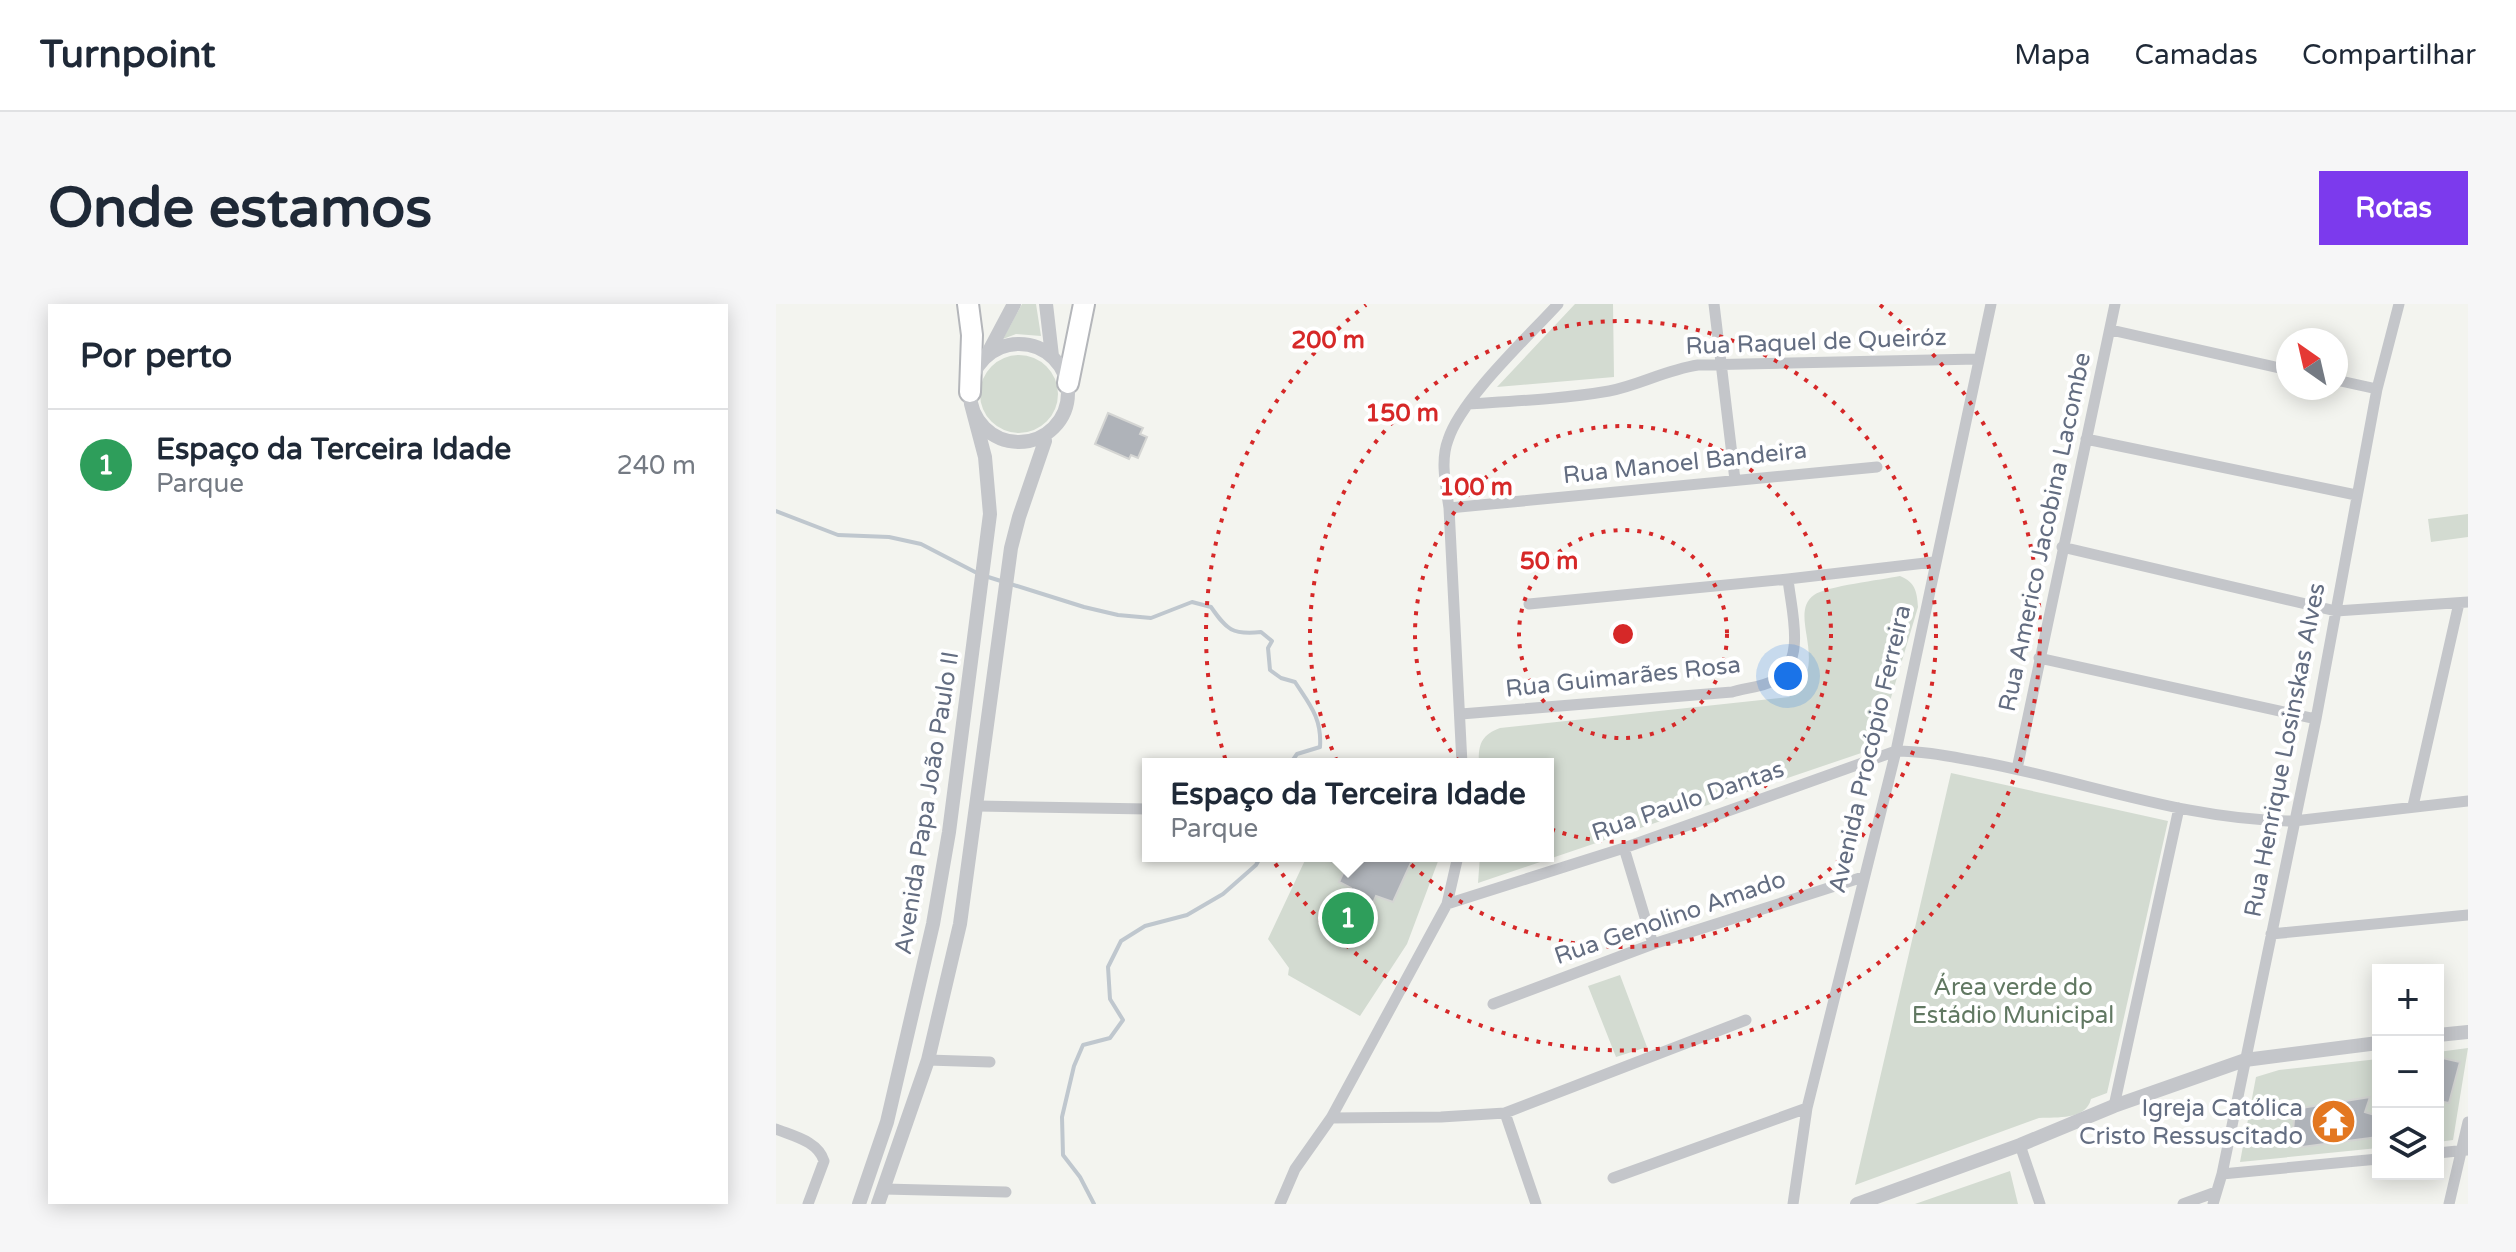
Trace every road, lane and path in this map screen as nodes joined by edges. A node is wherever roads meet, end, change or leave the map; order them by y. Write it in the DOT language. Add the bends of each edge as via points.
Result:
graph roads {
  1 [pos="968,304"];
  2 [pos="1014,304"];
  3 [pos="1046,304"];
  4 [pos="1084,304"];
  5 [pos="1558,304"];
  6 [pos="1714,304"];
  7 [pos="1991,304"];
  8 [pos="2115,304"];
  9 [pos="2399,304"];
  10 [pos="2111,330"];
  11 [pos="987,356"];
  12 [pos="1052,356"];
  13 [pos="1978,359"];
  14 [pos="1720,365"];
  15 [pos="2276,367"];
  16 [pos="1068,383"];
  17 [pos="2348,383"];
  18 [pos="2377,389"];
  19 [pos="970,398"];
  20 [pos="1468,404"];
  21 [pos="1043,437"];
  22 [pos="2086,439"];
  23 [pos="1877,467"];
  24 [pos="1735,480"];
  25 [pos="2356,495"];
  26 [pos="1449,508"];
  27 [pos="2062,547"];
  28 [pos="1934,562"];
  29 [pos="1788,579"];
  30 [pos="2464,602"];
  31 [pos="1529,604"];
  32 [pos="2336,611"];
  33 [pos="2039,658"];
  34 [pos="1461,714"];
  35 [pos="2316,719"];
  36 [pos="1896,751"];
  37 [pos="1462,758"];
  38 [pos="2017,769"];
  39 [pos="2468,801"];
  40 [pos="978,806"];
  41 [pos="2413,806"];
  42 [pos="2179,808"];
  43 [pos="1142,809"];
  44 [pos="2294,821"];
  45 [pos="1624,848"];
  46 [pos="1457,862"];
  47 [pos="1863,877"];
  48 [pos="1447,904"];
  49 [pos="2468,915"];
  50 [pos="2271,934"];
  51 [pos="1653,944"];
  52 [pos="1493,1004"];
  53 [pos="1746,1020"];
  54 [pos="2468,1032"];
  55 [pos="2444,1034"];
  56 [pos="2372,1044"];
  57 [pos="928,1060"];
  58 [pos="2245,1060"];
  59 [pos="990,1062"];
  60 [pos="2114,1106"];
  61 [pos="1807,1108"];
  62 [pos="1505,1113"];
  63 [pos="1331,1118"];
  64 [pos="2468,1122"];
  65 [pos="776,1129"];
  66 [pos="2020,1145"];
  67 [pos="2465,1150"];
  68 [pos="2444,1152"];
  69 [pos="2372,1160"];
  70 [pos="2222,1174"];
  71 [pos="1613,1178"];
  72 [pos="884,1189"];
  73 [pos="1006,1192"];
  74 [pos="2214,1198"];
  75 [pos="808,1204"];
  76 [pos="859,1204"];
  77 [pos="878,1204"];
  78 [pos="1280,1204"];
  79 [pos="1536,1204"];
  80 [pos="1793,1204"];
  81 [pos="1857,1204"];
  82 [pos="2040,1204"];
  83 [pos="2183,1204"];
  84 [pos="2449,1204"];
  1 -- 19 [label="highway"];
  2 -- 11 [label="street"];
  3 -- 12 [label="street"];
  4 -- 16 [label="highway"];
  5 -- 20 [label="street"];
  6 -- 14 [label="street"];
  7 -- 13 [label="street, Avenida Procópio Ferreira"];
  8 -- 10 [label="street, Rua Americo Jacobina Lacombe"];
  9 -- 18 [label="street, Rua Henrique Losinskas Alves"];
  10 -- 15 [label="street"];
  10 -- 22 [label="street, Rua Americo Jacobina Lacombe"];
  11 -- 12 [label="street" via="1012,344 1027,344"];
  11 -- 19 [label="street" via="978,366"];
  12 -- 16 [label="street"];
  13 -- 14 [label="street, Rua Raquel de Queiróz"];
  13 -- 28 [label="street, Avenida Procópio Ferreira"];
  14 -- 20 [label="street, Rua Raquel de Queiróz" via="1674,369 1613,390"];
  14 -- 24 [label="street"];
  16 -- 21 [label="street" via="1065,414"];
  17 -- 18 [label="street"];
  18 -- 25 [label="street, Rua Henrique Losinskas Alves"];
  19 -- 21 [label="street" via="976,418 998,438 1013,443"];
  19 -- 76 [label="street, Avenida Papa João Paulo II" via="985,457 990,514 949,832 887,1122"];
  20 -- 26 [label="street" via="1447,442"];
  21 -- 40 [label="street, Avenida Papa João Paulo II" via="1011,548"];
  22 -- 25 [label="street"];
  22 -- 27 [label="street, Rua Americo Jacobina Lacombe"];
  23 -- 24 [label="street, Rua Manoel Bandeira"];
  24 -- 26 [label="street, Rua Manoel Bandeira"];
  25 -- 32 [label="street, Rua Henrique Losinskas Alves"];
  26 -- 34 [label="street"];
  27 -- 32 [label="street"];
  27 -- 33 [label="street, Rua Americo Jacobina Lacombe"];
  28 -- 29 [label="street"];
  28 -- 36 [label="street, Avenida Procópio Ferreira"];
  29 -- 31 [label="street"];
  29 -- 34 [label="street, Rua Guimarães Rosa" via="1795,652 1787,671 1773,682 1732,692"];
  30 -- 32 [label="street"];
  30 -- 41 [label="street"];
  32 -- 35 [label="street, Rua Henrique Losinskas Alves"];
  33 -- 35 [label="street"];
  33 -- 38 [label="street, Rua Americo Jacobina Lacombe"];
  34 -- 37 [label="street"];
  35 -- 44 [label="street, Rua Henrique Losinskas Alves"];
  36 -- 38 [label="street"];
  36 -- 45 [label="street, Rua Paulo Dantas"];
  36 -- 47 [label="street, Avenida Procópio Ferreira"];
  38 -- 42 [label="street"];
  39 -- 41 [label="street"];
  40 -- 43 [label="street"];
  40 -- 57 [label="street, Avenida Papa João Paulo II" via="960,924"];
  41 -- 44 [label="street"];
  42 -- 44 [label="street"];
  42 -- 60 [label="street"];
  44 -- 50 [label="street, Rua Henrique Losinskas Alves"];
  45 -- 48 [label="street, Rua Paulo Dantas"];
  45 -- 51 [label="street"];
  46 -- 48 [label="street"];
  47 -- 51 [label="street, Rua Genolino Amado"];
  47 -- 61 [label="street, Avenida Procópio Ferreira"];
  48 -- 63 [label="street"];
  49 -- 50 [label="street"];
  50 -- 58 [label="street, Rua Henrique Losinskas Alves"];
  51 -- 52 [label="street, Rua Genolino Amado"];
  53 -- 62 [label="street"];
  54 -- 55 [label="street"];
  56 -- 58 [label="street"];
  57 -- 59 [label="street"];
  57 -- 72 [label="street, Avenida Papa João Paulo II"];
  58 -- 60 [label="street"];
  58 -- 70 [label="street, Rua Henrique Losinskas Alves"];
  60 -- 66 [label="street"];
  61 -- 71 [label="street"];
  61 -- 80 [label="street, Avenida Procópio Ferreira"];
  62 -- 63 [label="street"];
  62 -- 79 [label="street"];
  63 -- 78 [label="street" via="1295,1169"];
  64 -- 67 [label="street"];
  65 -- 75 [label="street" via="819,1149 824,1161"];
  66 -- 81 [label="street"];
  66 -- 82 [label="street"];
  67 -- 68 [label="street"];
  67 -- 84 [label="street"];
  69 -- 70 [label="street"];
  70 -- 74 [label="street, Rua Henrique Losinskas Alves"];
  72 -- 73 [label="street"];
  72 -- 77 [label="street, Avenida Papa João Paulo II"];
  74 -- 83 [label="street"];
}
